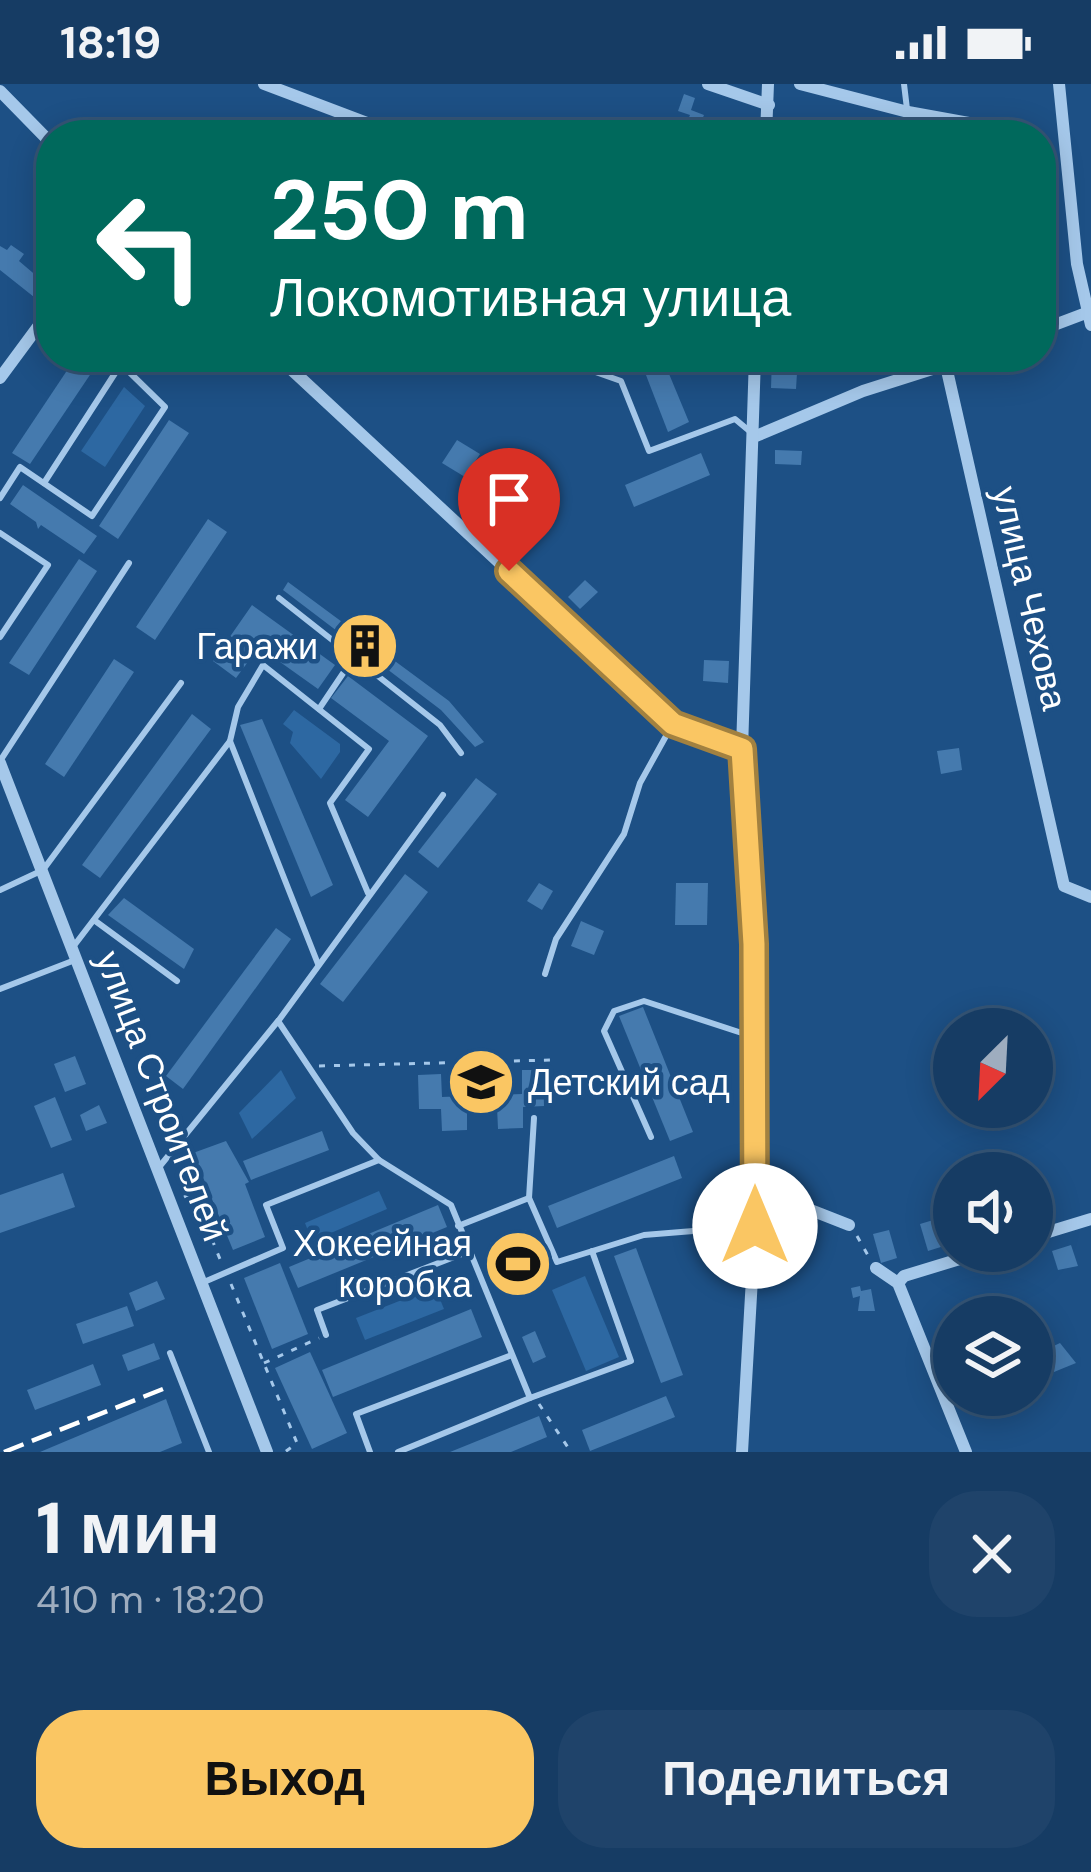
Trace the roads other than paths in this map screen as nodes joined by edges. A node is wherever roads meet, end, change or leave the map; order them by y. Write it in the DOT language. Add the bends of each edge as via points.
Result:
graph roads {
  1 [pos="264,84"];
  2 [pos="707,84"];
  3 [pos="768,84"];
  4 [pos="800,84"];
  5 [pos="904,84"];
  6 [pos="1059,84"];
  7 [pos="0,91"];
  8 [pos="769,105"];
  9 [pos="908,112"];
  10 [pos="360,120"];
  11 [pos="768,120"];
  12 [pos="951,120"];
  13 [pos="36,128"];
  14 [pos="1056,139"];
  15 [pos="1065,140"];
  16 [pos="1084,265"];
  17 [pos="1089,319"];
  18 [pos="1056,327"];
  19 [pos="36,329"];
  20 [pos="110,372"];
  21 [pos="128,372"];
  22 [pos="294,372"];
  23 [pos="596,372"];
  24 [pos="755,372"];
  25 [pos="926,372"];
  26 [pos="947,372"];
  27 [pos="0,378"];
  28 [pos="756,436"];
  29 [pos="44,483"];
  30 [pos="0,499"];
  31 [pos="0,533"];
  32 [pos="129,562"];
  33 [pos="279,598"];
  34 [pos="0,637"];
  35 [pos="355,657"];
  36 [pos="181,683"];
  37 [pos="319,709"];
  38 [pos="673,724"];
  39 [pos="230,741"];
  40 [pos="742,749"];
  41 [pos="461,753"];
  42 [pos="0,762"];
  43 [pos="443,795"];
  44 [pos="43,871"];
  45 [pos="0,890"];
  46 [pos="368,893"];
  47 [pos="1091,897"];
  48 [pos="94,920"];
  49 [pos="76,953"];
  50 [pos="318,964"];
  51 [pos="545,974"];
  52 [pos="177,981"];
  53 [pos="0,989"];
  54 [pos="278,1021"];
  55 [pos="755,1037"];
  56 [pos="534,1118"];
  57 [pos="651,1137"];
  58 [pos="380,1160"];
  59 [pos="156,1172"];
  60 [pos="530,1198"];
  61 [pos="755,1202"];
  62 [pos="1091,1219"];
  63 [pos="849,1225"];
  64 [pos="458,1226"];
  65 [pos="755,1226"];
  66 [pos="1053,1231"];
  67 [pos="592,1251"];
  68 [pos="466,1252"];
  69 [pos="933,1267"];
  70 [pos="876,1268"];
  71 [pos="202,1283"];
  72 [pos="898,1283"];
  73 [pos="326,1335"];
  74 [pos="170,1352"];
  75 [pos="512,1355"];
  76 [pos="532,1397"];
  77 [pos="740,1451"];
  78 [pos="209,1452"];
  79 [pos="267,1452"];
  80 [pos="370,1452"];
  81 [pos="398,1452"];
  82 [pos="966,1452"];
  1 -- 10 [label="street"];
  2 -- 8 [label="street"];
  3 -- 8 [label="street"];
  4 -- 9 [label="street"];
  5 -- 9 [label="lane"];
  6 -- 15 [label="street"];
  7 -- 13 [label="street"];
  8 -- 11 [label="street"];
  9 -- 12 [label="street"];
  14 -- 15 [label="street"];
  15 -- 16 [label="street"];
  16 -- 17 [label="street"];
  17 -- 18 [label="street"];
  19 -- 27 [label="street"];
  20 -- 29 [label="lane"];
  21 -- 29 [label="lane" via="165,407 92,516"];
  22 -- 38 [label="street"];
  23 -- 28 [label="lane" via="622,381 649,451 735,419"];
  24 -- 28 [label="street"];
  25 -- 28 [label="street"];
  26 -- 47 [label="street, улица Чехова" via="1064,886"];
  28 -- 40 [label="street"];
  29 -- 30 [label="lane" via="20,467"];
  31 -- 34 [label="lane" via="48,565"];
  32 -- 42 [label="lane"];
  33 -- 35 [label="lane"];
  35 -- 37 [label="lane"];
  35 -- 41 [label="lane" via="440,725"];
  36 -- 44 [label="lane"];
  37 -- 39 [label="lane" via="263,664 238,707"];
  37 -- 46 [label="lane" via="369,748 330,803"];
  38 -- 40 [label="street"];
  38 -- 51 [label="lane" via="640,783 624,834 562,927"];
  39 -- 48 [label="lane"];
  39 -- 50 [label="lane"];
  40 -- 55 [label="street"];
  42 -- 44 [label="street, улица Строителей"];
  43 -- 46 [label="lane"];
  44 -- 45 [label="lane"];
  44 -- 49 [label="street, улица Строителей"];
  46 -- 50 [label="lane"];
  48 -- 49 [label="lane"];
  48 -- 52 [label="lane"];
  49 -- 53 [label="lane"];
  49 -- 59 [label="street, улица Строителей"];
  50 -- 54 [label="lane"];
  54 -- 58 [label="lane"];
  54 -- 59 [label="lane"];
  55 -- 57 [label="lane" via="644,1000 614,1011 604,1031"];
  55 -- 61 [label="street"];
  56 -- 60 [label="lane"];
  58 -- 64 [label="lane" via="451,1205"];
  58 -- 71 [label="lane" via="266,1205 284,1248"];
  59 -- 71 [label="street, улица Строителей"];
  60 -- 64 [label="lane"];
  60 -- 67 [label="lane" via="557,1262"];
  61 -- 63 [label="street" via="798,1204"];
  61 -- 65 [label="street"];
  62 -- 66 [label="street"];
  64 -- 68 [label="lane"];
  65 -- 67 [label="lane" via="644,1235"];
  65 -- 77 [label="street"];
  67 -- 76 [label="lane" via="631,1360"];
  68 -- 73 [label="lane" via="317,1310"];
  68 -- 75 [label="lane"];
  69 -- 72 [label="street"];
  70 -- 72 [label="street"];
  71 -- 79 [label="street, улица Строителей"];
  72 -- 82 [label="street"];
  74 -- 78 [label="lane"];
  75 -- 76 [label="lane"];
  75 -- 80 [label="lane" via="356,1414"];
  76 -- 81 [label="lane"];
}
